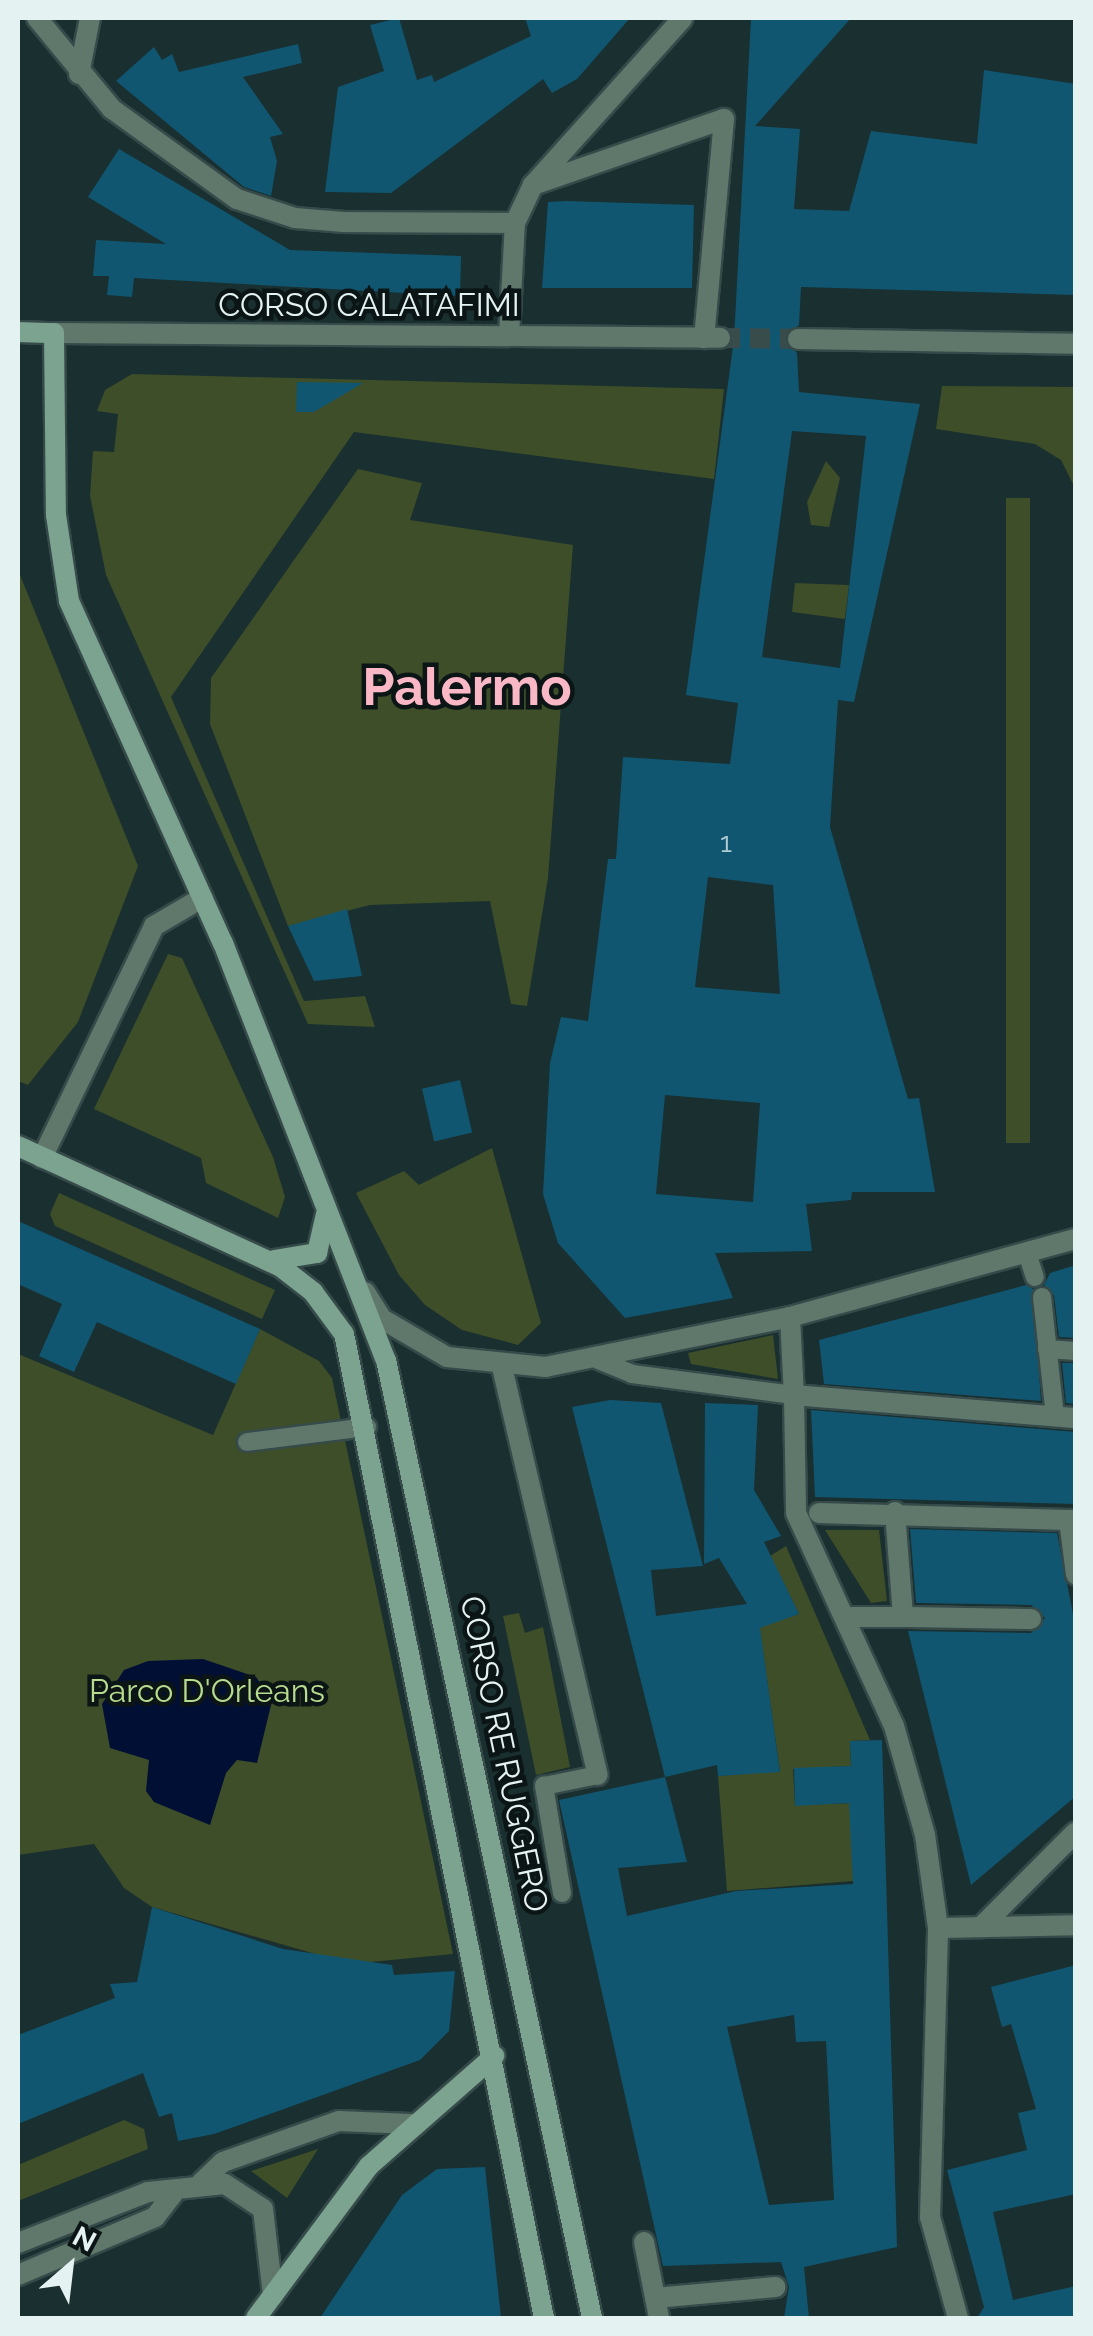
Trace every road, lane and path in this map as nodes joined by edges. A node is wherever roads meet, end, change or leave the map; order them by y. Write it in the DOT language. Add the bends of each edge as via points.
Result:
graph roads {
  1 [pos="90,18"];
  2 [pos="683,18"];
  3 [pos="44,22"];
  4 [pos="79,74"];
  5 [pos="532,185"];
  6 [pos="515,222"];
  7 [pos="18,332"];
  8 [pos="54,333"];
  9 [pos="509,336"];
  10 [pos="798,339"];
  11 [pos="1076,344"];
  12 [pos="202,898"];
  13 [pos="18,1146"];
  14 [pos="42,1158"];
  15 [pos="326,1212"];
  16 [pos="1076,1239"];
  17 [pos="1028,1256"];
  18 [pos="266,1258"];
  19 [pos="1035,1277"];
  20 [pos="358,1281"];
  21 [pos="1042,1297"];
  22 [pos="790,1317"];
  23 [pos="1047,1349"];
  24 [pos="1076,1350"];
  25 [pos="598,1360"];
  26 [pos="502,1367"];
  27 [pos="794,1396"];
  28 [pos="1065,1417"];
  29 [pos="367,1427"];
  30 [pos="247,1442"];
  31 [pos="895,1512"];
  32 [pos="796,1513"];
  33 [pos="1072,1520"];
  34 [pos="1076,1575"];
  35 [pos="847,1617"];
  36 [pos="903,1618"];
  37 [pos="1031,1620"];
  38 [pos="598,1776"];
  39 [pos="1076,1832"];
  40 [pos="562,1893"];
  41 [pos="1076,1924"];
  42 [pos="981,1927"];
  43 [pos="938,1928"];
  44 [pos="494,2056"];
  45 [pos="411,2124"];
  46 [pos="201,2184"];
  47 [pos="173,2194"];
  48 [pos="48,2232"];
  49 [pos="644,2242"];
  50 [pos="18,2243"];
  51 [pos="58,2260"];
  52 [pos="18,2275"];
  53 [pos="775,2287"];
  54 [pos="274,2295"];
  55 [pos="657,2308"];
  56 [pos="256,2318"];
  57 [pos="544,2318"];
  58 [pos="592,2318"];
  59 [pos="958,2318"];
  1 -- 4 [label="street"];
  2 -- 5 [label="street"];
  3 -- 4 [label="street"];
  4 -- 6 [label="street" via="146,138 238,199 295,218"];
  5 -- 6 [label="street"];
  5 -- 9 [label="street, CORSO CALATAFIMI" via="724,119 712,338"];
  6 -- 9 [label="street"];
  7 -- 8 [label="main road, CORSO CALATAFIMI"];
  8 -- 9 [label="street, CORSO CALATAFIMI"];
  8 -- 12 [label="main road, CORSO RE RUGGERO" via="56,514 69,601"];
  10 -- 11 [label="street"];
  12 -- 14 [label="street" via="154,926"];
  12 -- 15 [label="main road, CORSO RE RUGGERO"];
  13 -- 14 [label="main road"];
  14 -- 18 [label="main road"];
  15 -- 18 [label="main road" via="317,1253 293,1263"];
  15 -- 20 [label="main road, CORSO RE RUGGERO"];
  16 -- 17 [label="street"];
  17 -- 19 [label="lane"];
  17 -- 22 [label="street"];
  18 -- 29 [label="main road, CORSO RE RUGGERO" via="332,1312"];
  20 -- 26 [label="street" via="382,1318 410,1338 447,1357"];
  20 -- 58 [label="main road, CORSO RE RUGGERO" via="406,1439"];
  21 -- 23 [label="lane"];
  22 -- 25 [label="street"];
  22 -- 27 [label="street"];
  23 -- 24 [label="lane"];
  23 -- 28 [label="lane"];
  25 -- 26 [label="street"];
  25 -- 27 [label="lane" via="632,1374"];
  26 -- 38 [label="street"];
  27 -- 28 [label="street"];
  27 -- 32 [label="street"];
  29 -- 30 [label="lane"];
  29 -- 44 [label="main road, CORSO RE RUGGERO"];
  31 -- 32 [label="street"];
  31 -- 33 [label="street"];
  31 -- 36 [label="street"];
  32 -- 35 [label="street"];
  33 -- 34 [label="street"];
  35 -- 36 [label="street"];
  35 -- 43 [label="street" via="894,1726 925,1835"];
  36 -- 37 [label="street"];
  38 -- 40 [label="lane" via="544,1786"];
  39 -- 42 [label="street"];
  41 -- 42 [label="street"];
  42 -- 43 [label="street"];
  43 -- 59 [label="street" via="929,2197"];
  44 -- 45 [label="main road"];
  44 -- 57 [label="main road, CORSO RE RUGGERO"];
  45 -- 46 [label="street" via="340,2122 223,2162"];
  45 -- 54 [label="main road" via="370,2166"];
  46 -- 47 [label="street"];
  46 -- 54 [label="street" via="248,2192 263,2209"];
  47 -- 48 [label="street" via="148,2192"];
  47 -- 51 [label="street" via="155,2217"];
  48 -- 50 [label="street"];
  48 -- 51 [label="street"];
  49 -- 55 [label="street"];
  51 -- 52 [label="street"];
  53 -- 55 [label="street"];
  54 -- 56 [label="main road"];
}
